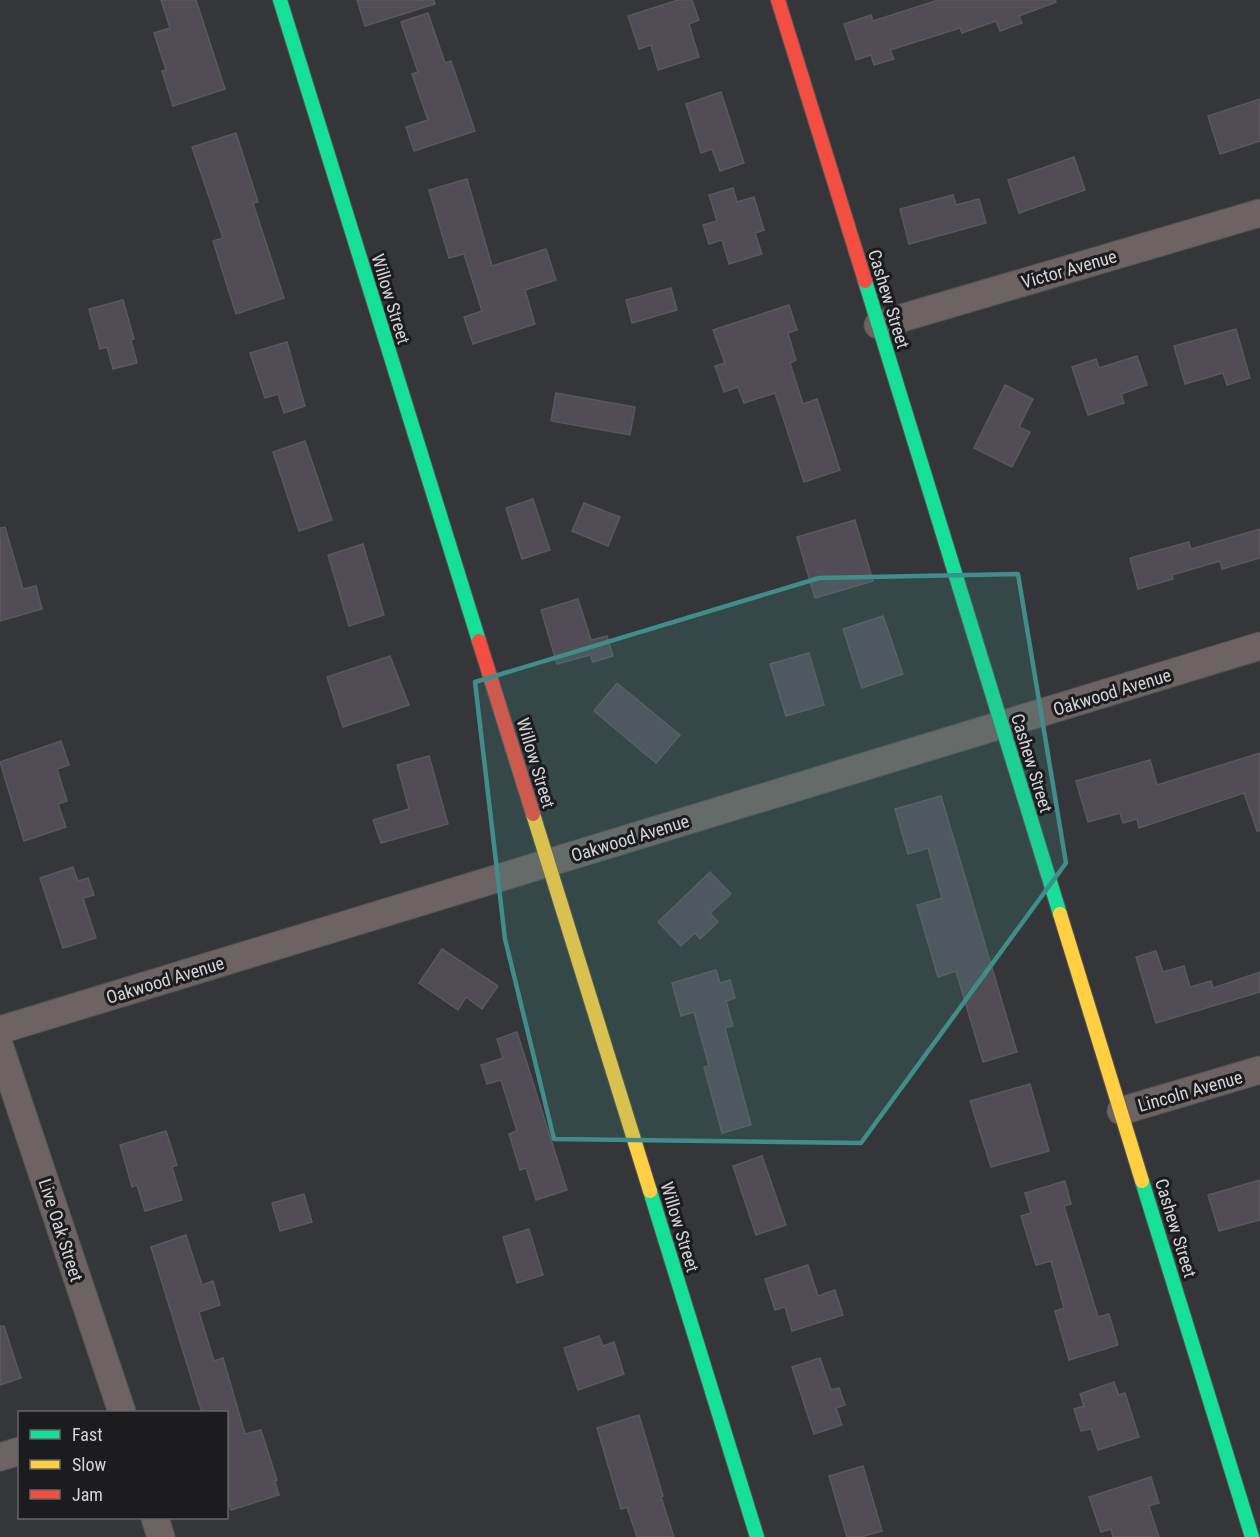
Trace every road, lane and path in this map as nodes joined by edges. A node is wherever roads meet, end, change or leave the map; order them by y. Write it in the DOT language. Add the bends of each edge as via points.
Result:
graph roads {
  1 [pos="280,0"];
  2 [pos="778,0"];
  3 [pos="1260,213"];
  4 [pos="878,326"];
  5 [pos="1260,646"];
  6 [pos="1002,726"];
  7 [pos="548,863"];
  8 [pos="0,1030"];
  9 [pos="0,1047"];
  10 [pos="1260,1070"];
  11 [pos="1121,1111"];
  12 [pos="121,1411"];
  13 [pos="18,1452"];
  14 [pos="0,1457"];
  15 [pos="154,1519"];
  16 [pos="1260,1534"];
  17 [pos="160,1537"];
  18 [pos="757,1537"];
  19 [pos="1252,1537"];
  1 -- 7 [label="street, Willow Street"];
  2 -- 4 [label="street, Cashew Street"];
  3 -- 4 [label="street, Victor Avenue"];
  4 -- 6 [label="street, Cashew Street"];
  5 -- 6 [label="street, Oakwood Avenue"];
  6 -- 7 [label="street, Oakwood Avenue"];
  6 -- 11 [label="street, Cashew Street"];
  7 -- 8 [label="street, Oakwood Avenue"];
  7 -- 18 [label="street, Willow Street"];
  9 -- 12 [label="street, Live Oak Street"];
  10 -- 11 [label="street, Lincoln Avenue"];
  11 -- 19 [label="street, Cashew Street"];
  13 -- 14 [label="street"];
  15 -- 17 [label="street"];
  16 -- 19 [label="street"];
}
